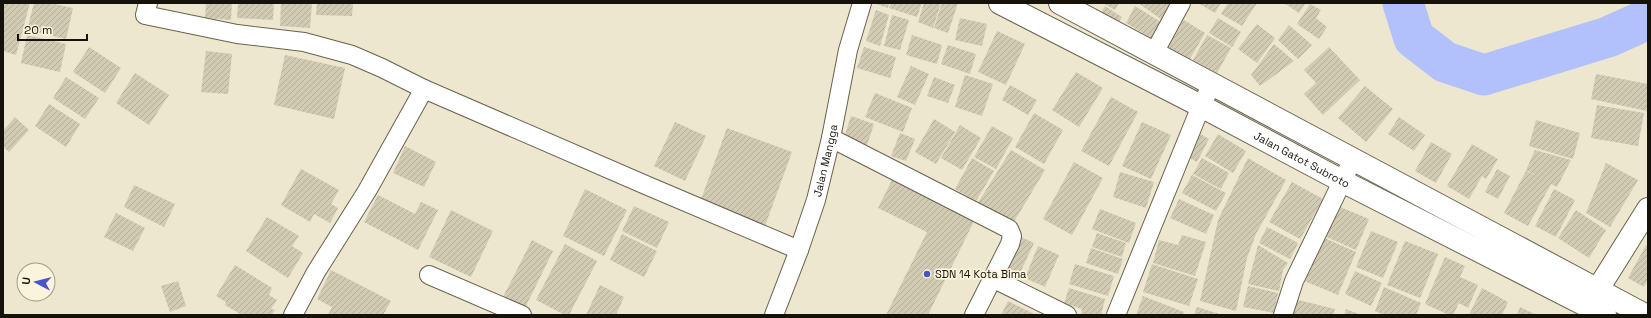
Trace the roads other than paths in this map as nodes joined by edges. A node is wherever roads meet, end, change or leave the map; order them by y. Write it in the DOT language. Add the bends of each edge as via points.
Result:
graph roads {
  1 [pos="148,3"];
  2 [pos="862,3"];
  3 [pos="1000,3"];
  4 [pos="1060,3"];
  5 [pos="1181,3"];
  6 [pos="1154,53"];
  7 [pos="1212,84"];
  8 [pos="424,89"];
  9 [pos="1201,106"];
  10 [pos="832,138"];
  11 [pos="1353,159"];
  12 [pos="1342,181"];
  13 [pos="1648,210"];
  14 [pos="799,250"];
  15 [pos="429,275"];
  16 [pos="992,278"];
  17 [pos="1596,307"];
  18 [pos="293,315"];
  19 [pos="522,315"];
  20 [pos="774,315"];
  21 [pos="974,315"];
  22 [pos="1067,315"];
  23 [pos="1116,315"];
  24 [pos="1283,315"];
  25 [pos="1645,315"];
  1 -- 8 [label="street" via="145,15 237,34 304,42 352,55"];
  2 -- 10 [label="street, Jalan Mangga" via="848,50"];
  3 -- 9 [label="street, Jalan Gatot Subroto"];
  4 -- 6 [label="street, Jalan Gatot Subroto"];
  5 -- 6 [label="street"];
  6 -- 7 [label="street, Jalan Gatot Subroto"];
  7 -- 9 [label="street"];
  7 -- 11 [label="street, Jalan Gatot Subroto"];
  8 -- 14 [label="street"];
  8 -- 18 [label="street" via="367,192 316,272"];
  9 -- 12 [label="street, Jalan Gatot Subroto"];
  9 -- 23 [label="street"];
  10 -- 14 [label="street, Jalan Mangga" via="816,200"];
  10 -- 16 [label="street" via="1009,229 1012,236 1010,244"];
  11 -- 12 [label="street"];
  11 -- 17 [label="street, Jalan Gatot Subroto"];
  12 -- 17 [label="street, Jalan Gatot Subroto"];
  12 -- 24 [label="street" via="1294,281"];
  13 -- 17 [label="street"];
  14 -- 20 [label="street, Jalan Mangga"];
  15 -- 19 [label="street"];
  16 -- 21 [label="street"];
  16 -- 22 [label="street"];
  17 -- 25 [label="street, Jalan Gatot Subroto"];
}
